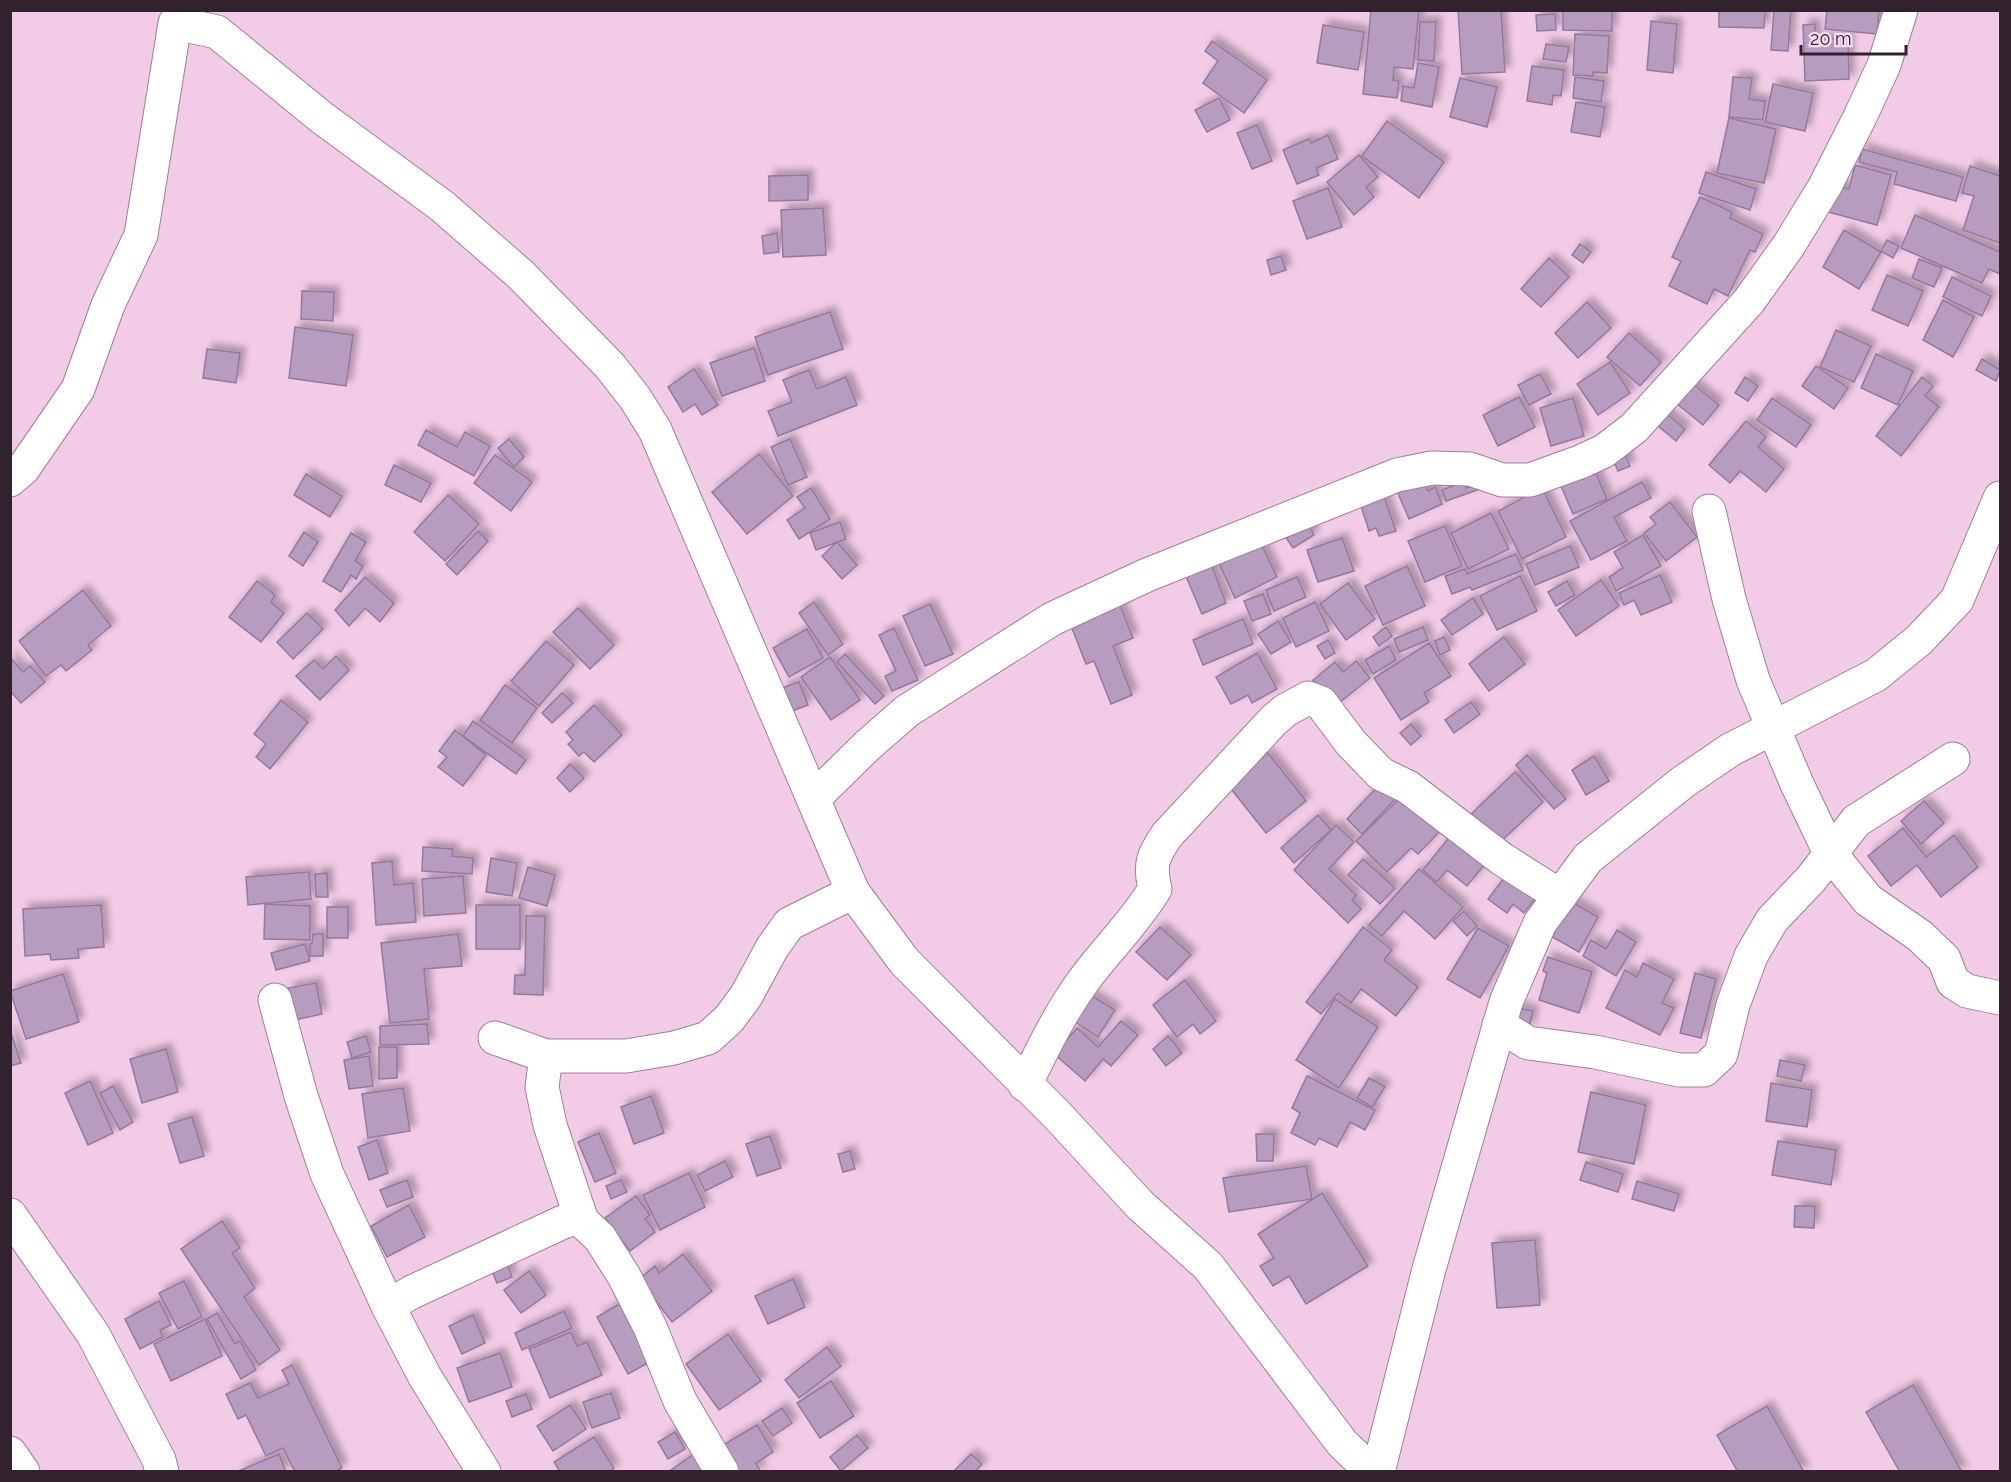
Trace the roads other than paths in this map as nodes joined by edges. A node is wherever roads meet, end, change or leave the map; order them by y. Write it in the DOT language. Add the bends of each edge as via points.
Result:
graph roads {
  1 [pos="1901,10"];
  2 [pos="10,480"];
  3 [pos="2001,498"];
  4 [pos="1709,511"];
  5 [pos="1773,728"];
  6 [pos="1953,759"];
  7 [pos="814,798"];
  8 [pos="1830,853"];
  9 [pos="853,892"];
  10 [pos="1560,896"];
  11 [pos="2001,998"];
  12 [pos="275,1000"];
  13 [pos="1499,1025"];
  14 [pos="495,1038"];
  15 [pos="546,1056"];
  16 [pos="1025,1084"];
  17 [pos="10,1215"];
  18 [pos="582,1221"];
  19 [pos="388,1306"];
  20 [pos="10,1453"];
  21 [pos="23,1472"];
  22 [pos="162,1472"];
  23 [pos="484,1472"];
  24 [pos="722,1472"];
  25 [pos="1372,1472"];
  26 [pos="1378,1472"];
  1 -- 7 [label="street" via="1884,64 1859,119 1789,245 1749,301 1634,428 1604,451 1530,480 1502,480 1470,469 1432,468 1397,475 1147,575 1052,619 916,704"];
  2 -- 7 [label="street" via="23,470 78,389 108,305 141,235 175,23 217,32 321,117 442,206 495,252 602,359 635,398 655,430"];
  3 -- 5 [label="street" via="1957,600 1919,640 1876,675"];
  4 -- 5 [label="street" via="1729,599 1753,680"];
  5 -- 8 [label="street"];
  5 -- 10 [label="street" via="1730,750 1683,782 1588,858"];
  6 -- 8 [label="street" via="1856,821"];
  7 -- 9 [label="street"];
  8 -- 11 [label="street" via="1868,900 1920,936 1944,959 1953,982 1967,991"];
  8 -- 13 [label="street" via="1772,920 1751,956 1721,1054 1704,1070 1679,1070 1528,1043"];
  9 -- 15 [label="street" via="789,924 747,996 708,1038 626,1056"];
  9 -- 16 [label="street" via="904,961"];
  10 -- 13 [label="street" via="1540,923"];
  10 -- 16 [label="street" via="1502,859 1408,788 1381,774 1321,703 1308,698 1274,720 1167,835 1153,856 1155,889 1084,980 1052,1030"];
  12 -- 19 [label="street" via="327,1174"];
  13 -- 26 [label="street" via="1429,1269"];
  14 -- 15 [label="street"];
  15 -- 18 [label="street" via="542,1087 550,1125"];
  16 -- 25 [label="street" via="1140,1205 1208,1266 1342,1443"];
  17 -- 22 [label="street" via="93,1334"];
  18 -- 19 [label="street" via="563,1222"];
  18 -- 24 [label="street" via="600,1238 624,1276 680,1401"];
  19 -- 23 [label="street" via="425,1377"];
  20 -- 21 [label="street"];
}
